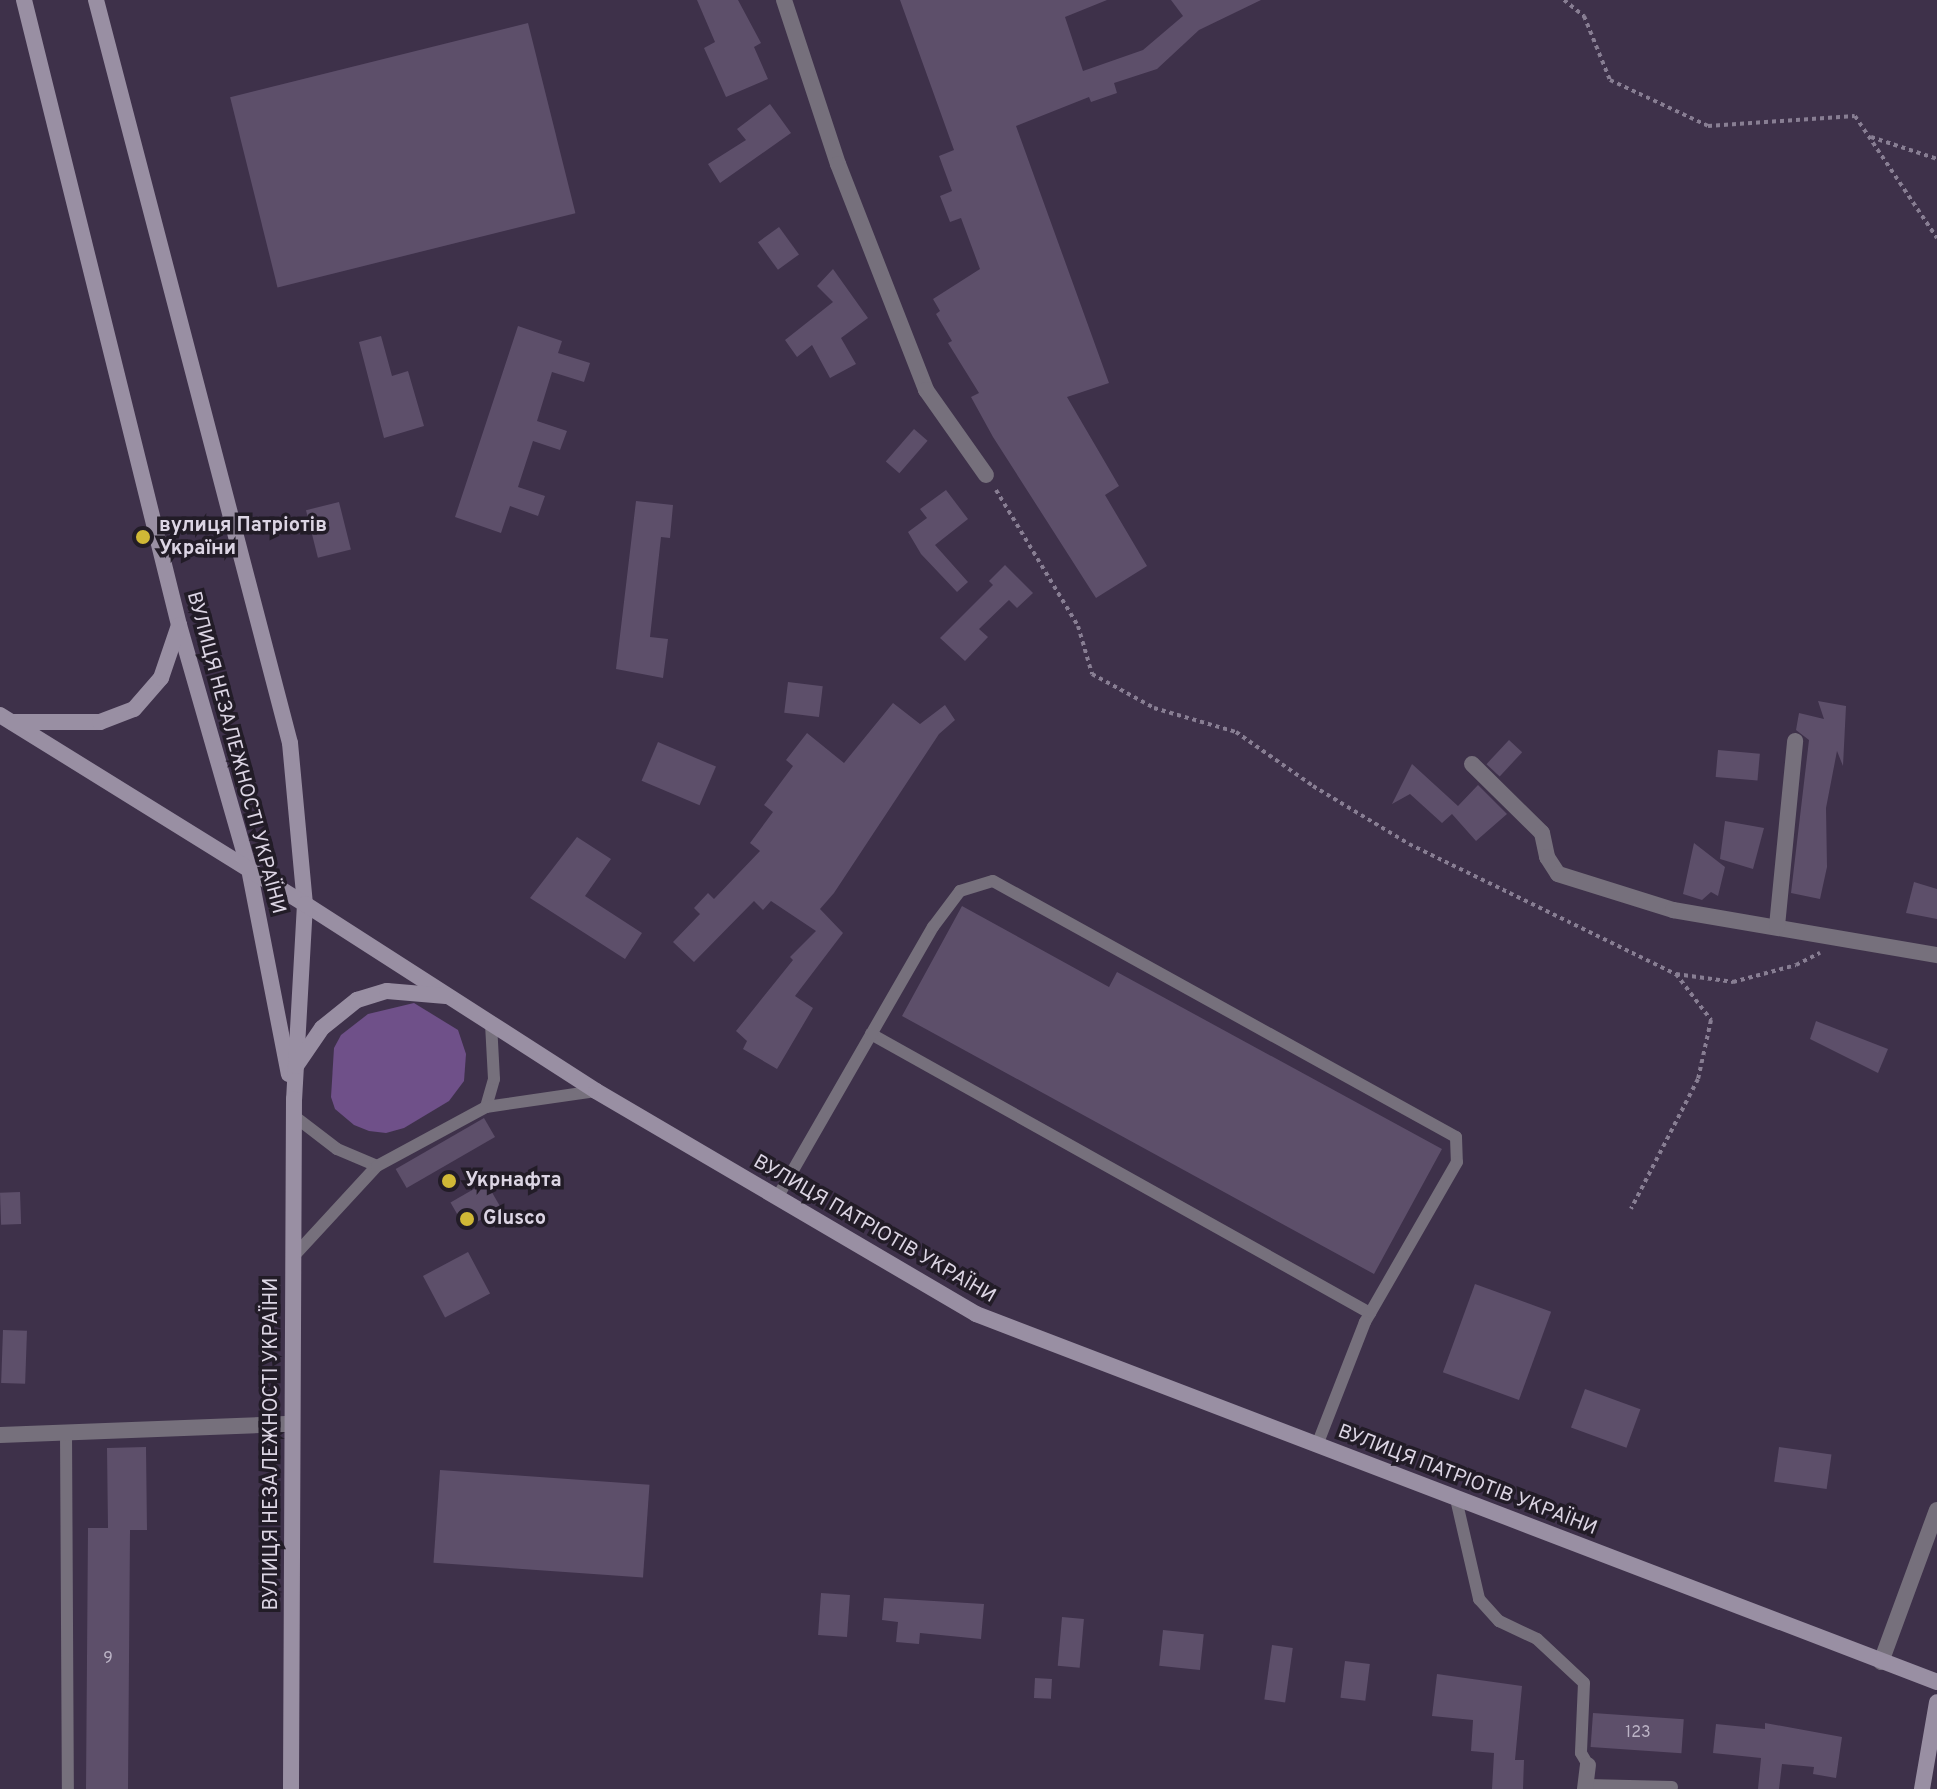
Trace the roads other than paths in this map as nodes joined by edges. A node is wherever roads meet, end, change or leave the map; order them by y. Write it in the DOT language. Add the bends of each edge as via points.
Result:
graph roads {
  1 [pos="24,0"];
  2 [pos="96,0"];
  3 [pos="784,0"];
  4 [pos="986,475"];
  5 [pos="179,625"];
  6 [pos="6,719"];
  7 [pos="1795,741"];
  8 [pos="1472,764"];
  9 [pos="249,869"];
  10 [pos="305,904"];
  11 [pos="1777,926"];
  12 [pos="1937,955"];
  13 [pos="449,997"];
  14 [pos="491,1024"];
  15 [pos="871,1034"];
  16 [pos="295,1067"];
  17 [pos="596,1091"];
  18 [pos="294,1107"];
  19 [pos="486,1107"];
  20 [pos="377,1166"];
  21 [pos="777,1198"];
  22 [pos="292,1258"];
  23 [pos="1370,1313"];
  24 [pos="292,1424"];
  25 [pos="66,1432"];
  26 [pos="0,1435"];
  27 [pos="1317,1445"];
  28 [pos="1456,1499"];
  29 [pos="1937,1510"];
  30 [pos="1881,1662"];
  31 [pos="1937,1682"];
  32 [pos="1937,1702"];
  33 [pos="1588,1765"];
  34 [pos="1585,1787"];
  35 [pos="1672,1787"];
  36 [pos="68,1789"];
  37 [pos="291,1789"];
  38 [pos="1922,1789"];
  1 -- 5 [label="main road, ВУЛИЦЯ НЕЗАЛЕЖНОСТІ УКРАЇНИ"];
  2 -- 10 [label="main road, ВУЛИЦЯ НЕЗАЛЕЖНОСТІ УКРАЇНИ" via="290,743"];
  3 -- 4 [label="street" via="838,164 926,390"];
  5 -- 6 [label="main road" via="161,678 134,709 100,722"];
  5 -- 9 [label="main road, ВУЛИЦЯ НЕЗАЛЕЖНОСТІ УКРАЇНИ"];
  6 -- 9 [label="main road, ВУЛИЦЯ ПАТРІОТІВ УКРАЇНИ"];
  7 -- 11 [label="street"];
  8 -- 11 [label="street" via="1542,833 1547,857 1558,874 1673,910"];
  9 -- 10 [label="main road, ВУЛИЦЯ ПАТРІОТІВ УКРАЇНИ"];
  9 -- 18 [label="main road, ВУЛИЦЯ НЕЗАЛЕЖНОСТІ УКРАЇНИ"];
  10 -- 13 [label="main road, ВУЛИЦЯ ПАТРІОТІВ УКРАЇНИ"];
  10 -- 16 [label="main road, ВУЛИЦЯ НЕЗАЛЕЖНОСТІ УКРАЇНИ"];
  11 -- 12 [label="street"];
  13 -- 14 [label="main road, ВУЛИЦЯ ПАТРІОТІВ УКРАЇНИ"];
  13 -- 16 [label="main road" via="387,991 357,1000 322,1028"];
  14 -- 17 [label="main road, ВУЛИЦЯ ПАТРІОТІВ УКРАЇНИ"];
  14 -- 19 [label="lane" via="494,1079"];
  15 -- 21 [label="lane"];
  15 -- 23 [label="lane"];
  15 -- 23 [label="lane" via="960,891 993,881 1456,1137 1457,1162"];
  16 -- 18 [label="main road, ВУЛИЦЯ НЕЗАЛЕЖНОСТІ УКРАЇНИ"];
  17 -- 19 [label="lane"];
  17 -- 21 [label="main road, ВУЛИЦЯ ПАТРІОТІВ УКРАЇНИ"];
  18 -- 20 [label="lane" via="337,1149"];
  18 -- 22 [label="main road, ВУЛИЦЯ НЕЗАЛЕЖНОСТІ УКРАЇНИ"];
  19 -- 20 [label="lane"];
  20 -- 22 [label="lane"];
  21 -- 27 [label="main road, ВУЛИЦЯ ПАТРІОТІВ УКРАЇНИ" via="976,1314"];
  22 -- 24 [label="main road, ВУЛИЦЯ НЕЗАЛЕЖНОСТІ УКРАЇНИ"];
  23 -- 27 [label="lane"];
  24 -- 25 [label="street"];
  24 -- 37 [label="main road, ВУЛИЦЯ НЕЗАЛЕЖНОСТІ УКРАЇНИ"];
  25 -- 26 [label="street"];
  25 -- 36 [label="lane"];
  27 -- 28 [label="main road, ВУЛИЦЯ ПАТРІОТІВ УКРАЇНИ"];
  28 -- 30 [label="main road, ВУЛИЦЯ ПАТРІОТІВ УКРАЇНИ"];
  28 -- 33 [label="lane" via="1479,1599 1499,1621 1537,1639 1584,1683 1581,1753"];
  29 -- 30 [label="street"];
  30 -- 31 [label="main road, ВУЛИЦЯ ПАТРІОТІВ УКРАЇНИ"];
  32 -- 38 [label="main road"];
  33 -- 34 [label="street"];
  34 -- 35 [label="lane"];
}
